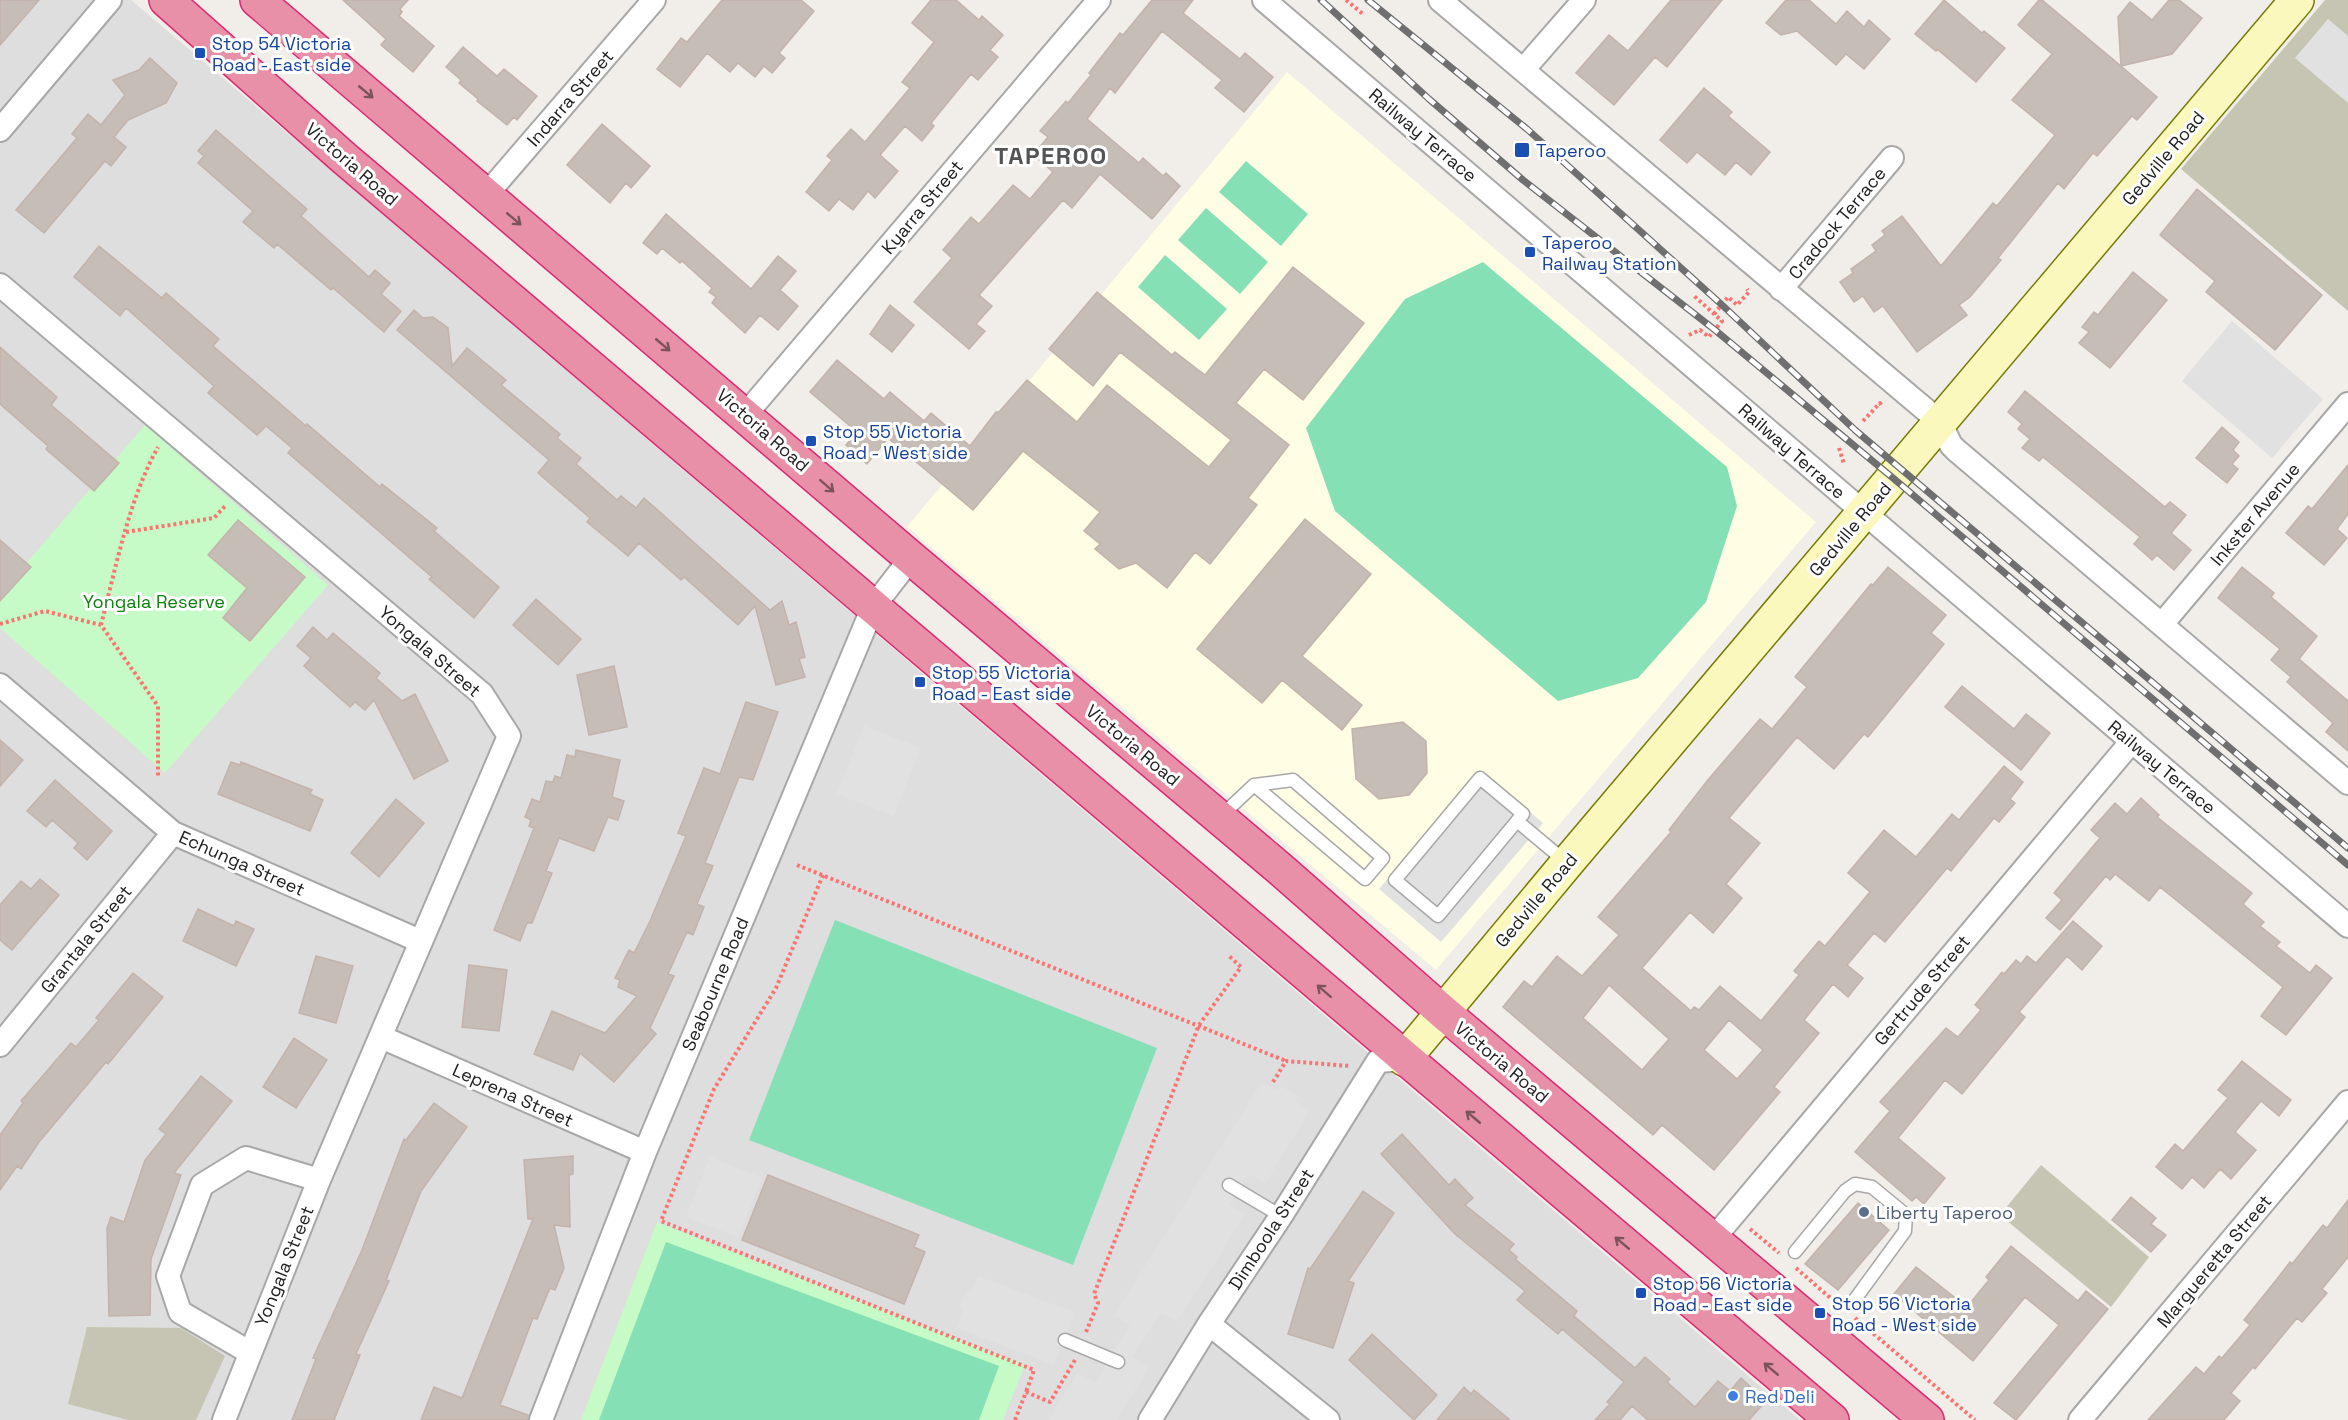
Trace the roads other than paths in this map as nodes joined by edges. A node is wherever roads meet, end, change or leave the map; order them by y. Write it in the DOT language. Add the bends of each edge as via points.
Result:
graph roads {
  1 [pos="110,0"];
  2 [pos="166,0"];
  3 [pos="257,0"];
  4 [pos="654,0"];
  5 [pos="1099,0"];
  6 [pos="1264,0"];
  7 [pos="1440,0"];
  8 [pos="1584,0"];
  9 [pos="2297,0"];
  10 [pos="1523,70"];
  11 [pos="0,130"];
  12 [pos="1892,158"];
  13 [pos="486,195"];
  14 [pos="0,285"];
  15 [pos="1781,289"];
  16 [pos="2348,404"];
  17 [pos="745,414"];
  18 [pos="1940,422"];
  19 [pos="1864,512"];
  20 [pos="911,558"];
  21 [pos="873,608"];
  22 [pos="2162,624"];
  23 [pos="0,685"];
  24 [pos="2132,741"];
  25 [pos="2348,783"];
  26 [pos="1254,785"];
  27 [pos="1219,817"];
  28 [pos="1517,821"];
  29 [pos="173,833"];
  30 [pos="1567,863"];
  31 [pos="2348,926"];
  32 [pos="420,941"];
  33 [pos="1443,1012"];
  34 [pos="381,1037"];
  35 [pos="0,1046"];
  36 [pos="1404,1059"];
  37 [pos="2348,1102"];
  38 [pos="645,1152"];
  39 [pos="319,1180"];
  40 [pos="1229,1185"];
  41 [pos="1281,1216"];
  42 [pos="1713,1239"];
  43 [pos="1795,1252"];
  44 [pos="1853,1302"];
  45 [pos="1209,1324"];
  46 [pos="1065,1340"];
  47 [pos="249,1352"];
  48 [pos="1118,1362"];
  49 [pos="224,1420"];
  50 [pos="542,1420"];
  51 [pos="1150,1420"];
  52 [pos="1328,1420"];
  53 [pos="1832,1420"];
  54 [pos="1927,1420"];
  55 [pos="2080,1420"];
  1 -- 11 [label="street"];
  2 -- 21 [label="highway, Victoria Road" via="344,158"];
  3 -- 13 [label="highway, Victoria Road, one-way"];
  4 -- 13 [label="street, Indarra Street"];
  5 -- 17 [label="street, Kyarra Street"];
  6 -- 19 [label="street, Railway Terrace"];
  7 -- 10 [label="street"];
  8 -- 10 [label="street"];
  9 -- 18 [label="street, Gedville Road"];
  10 -- 15 [label="street"];
  12 -- 15 [label="street, Cradock Terrace"];
  13 -- 17 [label="highway, Victoria Road, one-way"];
  14 -- 32 [label="street, Yongala Street" via="473,686 509,736"];
  15 -- 18 [label="street"];
  16 -- 22 [label="street, Inkster Avenue"];
  17 -- 20 [label="highway, Victoria Road, one-way"];
  18 -- 19 [label="street, Gedville Road"];
  18 -- 22 [label="street" via="1956,450"];
  19 -- 24 [label="street, Railway Terrace"];
  19 -- 30 [label="street, Gedville Road"];
  20 -- 21 [label="street, Seabourne Road"];
  20 -- 27 [label="highway, Victoria Road"];
  36 -- 21 [label="highway, Victoria Road, one-way"];
  21 -- 38 [label="street, Seabourne Road"];
  22 -- 25 [label="street"];
  23 -- 29 [label="street, Echunga Street"];
  24 -- 31 [label="street, Railway Terrace"];
  24 -- 42 [label="street, Gertrude Street"];
  26 -- 26 [label="lane" via="1293,780 1383,858 1365,879"];
  26 -- 27 [label="lane"];
  27 -- 33 [label="highway, Victoria Road"];
  28 -- 28 [label="lane" via="1523,814 1480,778 1395,880 1438,916"];
  28 -- 30 [label="lane"];
  29 -- 32 [label="street, Echunga Street"];
  29 -- 35 [label="street, Grantala Street"];
  30 -- 33 [label="street, Gedville Road"];
  32 -- 34 [label="street, Yongala Street"];
  33 -- 36 [label="street, Gedville Road"];
  33 -- 42 [label="highway, Victoria Road"];
  34 -- 38 [label="street, Leprena Street"];
  34 -- 39 [label="street, Yongala Street"];
  36 -- 41 [label="street, Dimboola Street" via="1378,1061"];
  53 -- 36 [label="highway, Victoria Road, one-way"];
  37 -- 55 [label="street, Margueretta Street"];
  38 -- 50 [label="street, Seabourne Road"];
  39 -- 47 [label="street, Yongala Street"];
  39 -- 47 [label="street" via="246,1158 202,1185 168,1276 180,1312"];
  40 -- 41 [label="lane"];
  41 -- 45 [label="street, Dimboola Street"];
  42 -- 54 [label="highway, Victoria Road"];
  43 -- 44 [label="lane" via="1855,1184 1872,1187 1906,1215 1905,1231"];
  45 -- 51 [label="street, Dimboola Street"];
  45 -- 52 [label="street"];
  46 -- 48 [label="lane"];
  47 -- 49 [label="street, Yongala Street"];
}
